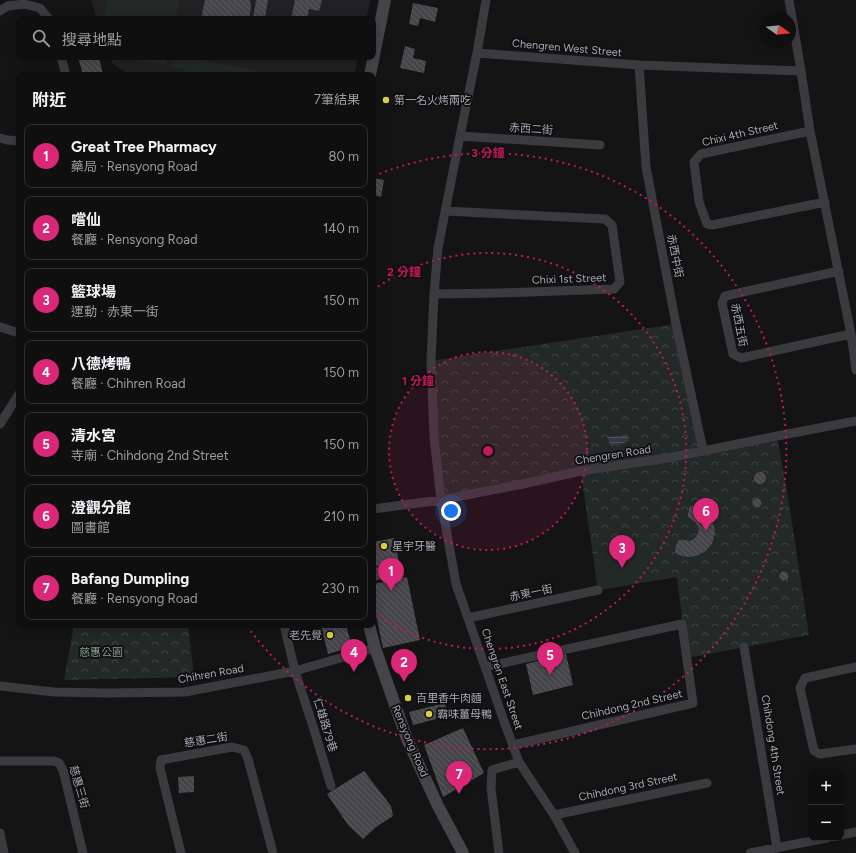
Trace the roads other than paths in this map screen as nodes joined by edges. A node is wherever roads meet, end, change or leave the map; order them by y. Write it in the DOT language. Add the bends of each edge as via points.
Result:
graph roads {
  1 [pos="385,0"];
  2 [pos="486,0"];
  3 [pos="789,0"];
  4 [pos="0,11"];
  5 [pos="47,16"];
  6 [pos="376,45"];
  7 [pos="477,53"];
  8 [pos="62,60"];
  9 [pos="373,60"];
  10 [pos="639,65"];
  11 [pos="801,71"];
  12 [pos="65,72"];
  13 [pos="371,72"];
  14 [pos="810,131"];
  15 [pos="460,136"];
  16 [pos="0,138"];
  17 [pos="16,141"];
  18 [pos="600,145"];
  19 [pos="825,202"];
  20 [pos="445,211"];
  21 [pos="839,271"];
  22 [pos="434,294"];
  23 [pos="0,327"];
  24 [pos="16,332"];
  25 [pos="851,334"];
  26 [pos="856,370"];
  27 [pos="16,399"];
  28 [pos="856,421"];
  29 [pos="0,424"];
  30 [pos="703,450"];
  31 [pos="441,500"];
  32 [pos="376,509"];
  33 [pos="598,590"];
  34 [pos="468,618"];
  35 [pos="285,628"];
  36 [pos="370,628"];
  37 [pos="744,647"];
  38 [pos="375,648"];
  39 [pos="485,667"];
  40 [pos="856,667"];
  41 [pos="295,671"];
  42 [pos="0,686"];
  43 [pos="513,745"];
  44 [pos="856,749"];
  45 [pos="0,761"];
  46 [pos="519,762"];
  47 [pos="707,783"];
  48 [pos="331,786"];
  49 [pos="554,815"];
  50 [pos="856,832"];
  51 [pos="0,833"];
  52 [pos="844,834"];
  53 [pos="816,841"];
  54 [pos="777,848"];
  55 [pos="787,849"];
  56 [pos="4,853"];
  57 [pos="83,853"];
  58 [pos="181,853"];
  59 [pos="273,853"];
  60 [pos="463,853"];
  61 [pos="499,853"];
  62 [pos="575,853"];
  63 [pos="750,853"];
  1 -- 6 [label="street"];
  2 -- 7 [label="street"];
  3 -- 11 [label="street"];
  4 -- 5 [label="street" via="8,6 24,4 40,8"];
  7 -- 10 [label="street, Chengren West Street"];
  7 -- 15 [label="street"];
  8 -- 12 [label="street"];
  9 -- 13 [label="street"];
  10 -- 11 [label="street, Chengren West Street"];
  10 -- 30 [label="street, 赤西中街" via="646,167"];
  11 -- 14 [label="street"];
  14 -- 19 [label="street"];
  14 -- 19 [label="street, Chixi 4th Street" via="702,154 694,162 699,202 707,224 712,225"];
  15 -- 18 [label="street, 赤西二街"];
  15 -- 20 [label="street"];
  16 -- 17 [label="street"];
  19 -- 21 [label="street"];
  20 -- 22 [label="street" via="438,248"];
  20 -- 22 [label="street, Chixi 1st Street" via="605,219 612,225 620,282 614,289"];
  21 -- 25 [label="street"];
  21 -- 25 [label="street, 赤西五街" via="725,296 722,302 733,354 741,358"];
  22 -- 31 [label="street" via="431,362 434,437"];
  23 -- 24 [label="street"];
  25 -- 26 [label="street"];
  27 -- 29 [label="street"];
  28 -- 30 [label="street, Chengren Road"];
  30 -- 31 [label="street, Chengren Road"];
  31 -- 32 [label="street, Chengren Road"];
  31 -- 34 [label="street, Chengren East Street" via="456,584"];
  33 -- 34 [label="street, 赤東一街"];
  34 -- 39 [label="street, Chengren East Street"];
  35 -- 41 [label="street, 仁雄路79巷"];
  36 -- 38 [label="street, Rensyong Road"];
  37 -- 54 [label="street, Chihdong 4th Street"];
  38 -- 41 [label="street, Chihren Road"];
  38 -- 60 [label="street, Rensyong Road" via="407,739"];
  39 -- 43 [label="street, Chengren East Street"];
  39 -- 43 [label="street, Chihdong 2nd Street" via="682,624 693,703"];
  40 -- 44 [label="street" via="805,678 800,688 814,751 820,754"];
  41 -- 42 [label="street, Chihren Road" via="185,692 54,692"];
  41 -- 48 [label="street, 仁雄路79巷"];
  43 -- 46 [label="street, Chengren East Street"];
  45 -- 57 [label="street, 慈惠三街" via="59,763 63,770"];
  46 -- 49 [label="street, Chengren East Street"];
  46 -- 61 [label="street" via="492,770 491,788"];
  47 -- 49 [label="street, Chihdong 3rd Street"];
  49 -- 62 [label="street, Chengren East Street"];
  50 -- 52 [label="street"];
  51 -- 56 [label="street"];
  53 -- 55 [label="street"];
  54 -- 55 [label="street"];
  54 -- 63 [label="street"];
  58 -- 59 [label="street, 慈惠二街" via="160,768 161,760 232,747 244,750 248,759"];
}
